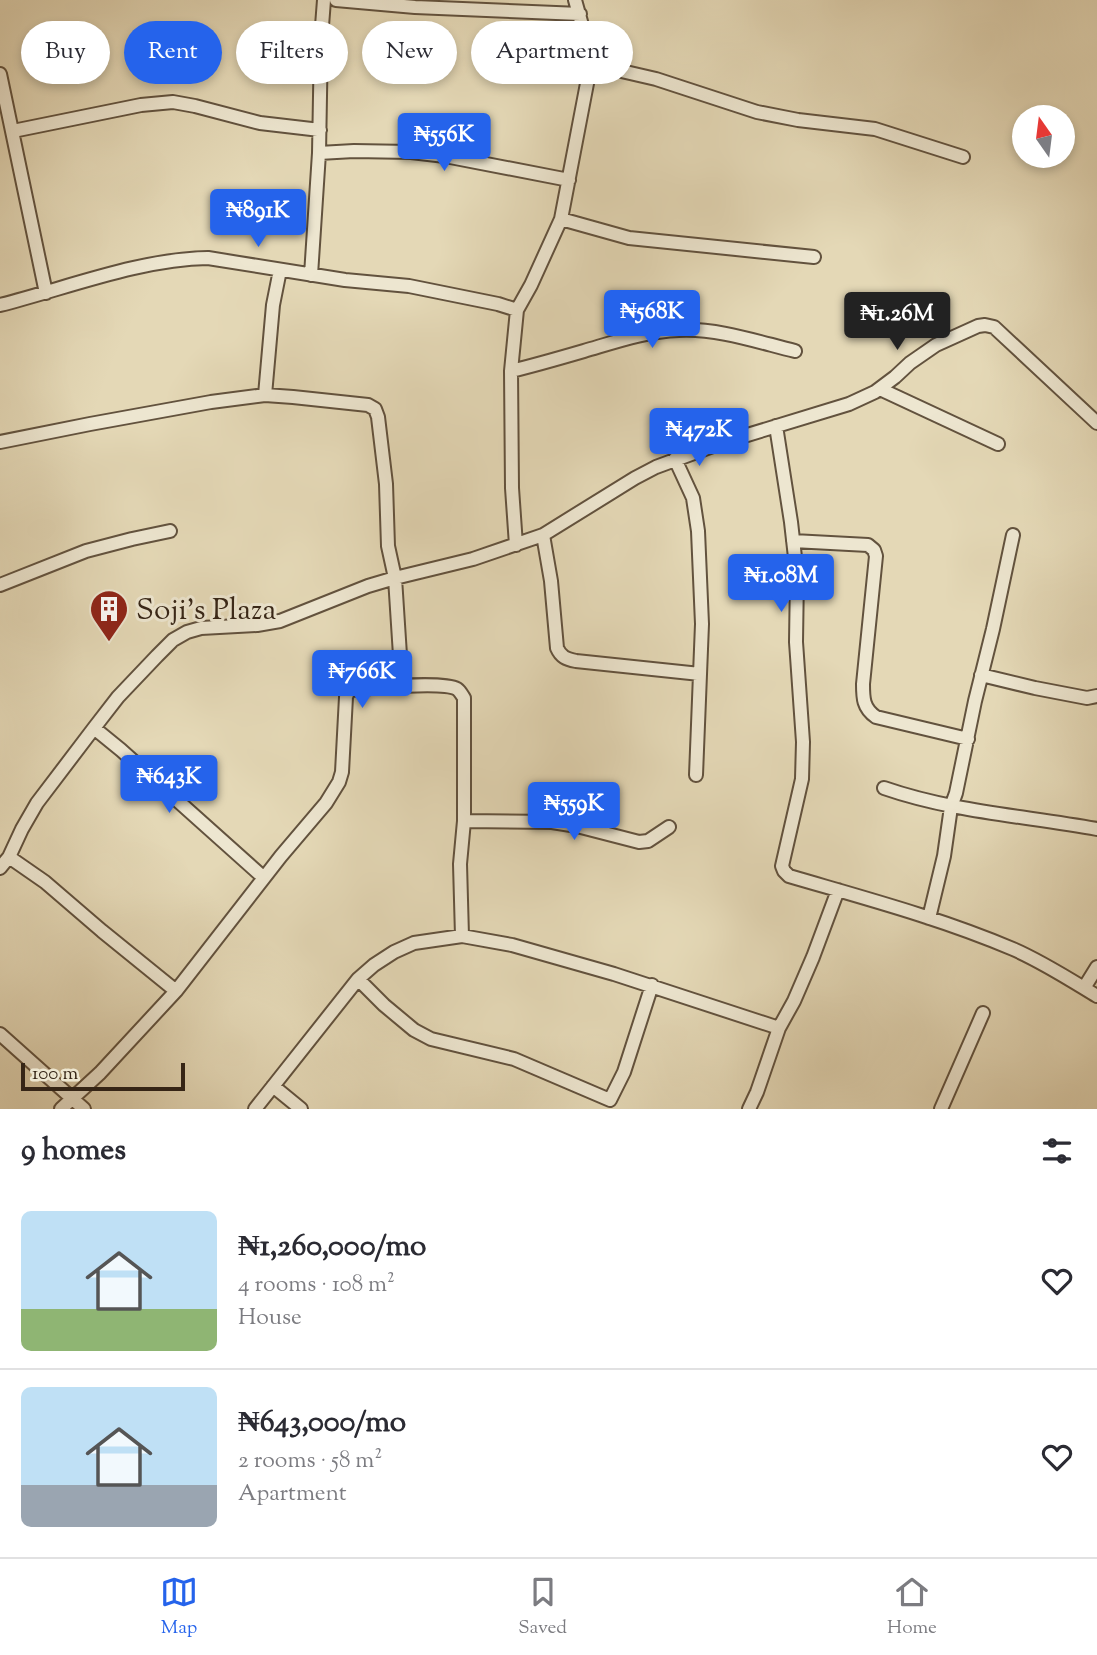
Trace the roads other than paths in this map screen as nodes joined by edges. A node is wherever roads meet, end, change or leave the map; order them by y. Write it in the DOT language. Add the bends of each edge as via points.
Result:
graph roads {
  1 [pos="324,0"];
  2 [pos="336,0"];
  3 [pos="575,0"];
  4 [pos="580,14"];
  5 [pos="582,21"];
  6 [pos="0,74"];
  7 [pos="633,74"];
  8 [pos="587,84"];
  9 [pos="320,130"];
  10 [pos="13,131"];
  11 [pos="319,153"];
  12 [pos="963,157"];
  13 [pos="569,180"];
  14 [pos="561,219"];
  15 [pos="814,257"];
  16 [pos="280,270"];
  17 [pos="311,275"];
  18 [pos="47,293"];
  19 [pos="0,305"];
  20 [pos="517,310"];
  21 [pos="795,351"];
  22 [pos="512,371"];
  23 [pos="880,389"];
  24 [pos="265,396"];
  25 [pos="1097,423"];
  26 [pos="776,426"];
  27 [pos="0,442"];
  28 [pos="998,444"];
  29 [pos="675,459"];
  30 [pos="170,531"];
  31 [pos="543,535"];
  32 [pos="1013,535"];
  33 [pos="793,541"];
  34 [pos="516,545"];
  35 [pos="395,578"];
  36 [pos="0,585"];
  37 [pos="700,674"];
  38 [pos="981,675"];
  39 [pos="402,686"];
  40 [pos="1097,696"];
  41 [pos="94,728"];
  42 [pos="968,739"];
  43 [pos="696,775"];
  44 [pos="884,788"];
  45 [pos="951,807"];
  46 [pos="464,821"];
  47 [pos="669,827"];
  48 [pos="1097,829"];
  49 [pos="9,858"];
  50 [pos="0,868"];
  51 [pos="264,878"];
  52 [pos="838,890"];
  53 [pos="929,918"];
  54 [pos="462,936"];
  55 [pos="1097,967"];
  56 [pos="358,979"];
  57 [pos="652,985"];
  58 [pos="1084,988"];
  59 [pos="176,991"];
  60 [pos="1097,996"];
  61 [pos="984,1013"];
  62 [pos="779,1027"];
  63 [pos="0,1034"];
  64 [pos="272,1086"];
  65 [pos="71,1099"];
  66 [pos="609,1105"];
  67 [pos="61,1109"];
  68 [pos="84,1109"];
  69 [pos="255,1109"];
  70 [pos="302,1109"];
  71 [pos="749,1109"];
  72 [pos="941,1109"];
  1 -- 9 [label="street"];
  2 -- 4 [label="street"];
  3 -- 4 [label="street"];
  4 -- 5 [label="street"];
  6 -- 10 [label="street"];
  7 -- 12 [label="street" via="757,112 875,129"];
  8 -- 13 [label="street"];
  9 -- 10 [label="street" via="260,123 173,102"];
  9 -- 11 [label="street"];
  10 -- 18 [label="street"];
  11 -- 13 [label="street" via="411,152"];
  11 -- 17 [label="street"];
  13 -- 14 [label="street"];
  14 -- 15 [label="street" via="629,238"];
  14 -- 20 [label="street"];
  16 -- 17 [label="street"];
  16 -- 18 [label="street" via="186,258"];
  16 -- 24 [label="street"];
  17 -- 20 [label="street" via="409,286"];
  18 -- 19 [label="street"];
  20 -- 22 [label="street"];
  21 -- 22 [label="street" via="704,330 678,330 618,341"];
  22 -- 34 [label="street"];
  23 -- 25 [label="street" via="936,345 985,325 994,327"];
  23 -- 26 [label="street" via="849,404"];
  23 -- 28 [label="street"];
  24 -- 27 [label="street"];
  24 -- 35 [label="street" via="375,409"];
  26 -- 29 [label="street"];
  26 -- 33 [label="street"];
  29 -- 31 [label="street"];
  29 -- 37 [label="street" via="692,498 698,531"];
  30 -- 36 [label="street" via="86,551"];
  31 -- 34 [label="street"];
  31 -- 37 [label="street" via="560,655 576,661"];
  32 -- 38 [label="street"];
  33 -- 42 [label="street" via="868,545 874,550 863,684 863,704 869,712"];
  33 -- 52 [label="street" via="802,779 782,866 789,876"];
  34 -- 35 [label="street"];
  35 -- 39 [label="street"];
  35 -- 41 [label="street" via="279,621 187,632 157,656"];
  37 -- 43 [label="street"];
  38 -- 40 [label="street" via="1087,698"];
  38 -- 42 [label="street"];
  39 -- 46 [label="street" via="457,689 464,698"];
  39 -- 51 [label="street" via="348,692 339,782"];
  41 -- 49 [label="street" via="37,803"];
  41 -- 51 [label="street"];
  42 -- 45 [label="street"];
  44 -- 45 [label="street"];
  45 -- 48 [label="street"];
  45 -- 53 [label="street"];
  46 -- 47 [label="street" via="552,822 639,842"];
  46 -- 54 [label="street"];
  49 -- 50 [label="street"];
  49 -- 59 [label="street" via="45,882"];
  51 -- 59 [label="street"];
  52 -- 53 [label="street"];
  52 -- 62 [label="street" via="813,957"];
  53 -- 58 [label="street" via="1013,950"];
  54 -- 56 [label="street" via="414,943"];
  54 -- 57 [label="street" via="512,945"];
  55 -- 58 [label="street"];
  56 -- 64 [label="street"];
  56 -- 66 [label="street" via="414,1030 431,1039 513,1059"];
  57 -- 62 [label="street"];
  57 -- 66 [label="street"];
  58 -- 60 [label="street"];
  59 -- 65 [label="street"];
  61 -- 72 [label="street"];
  62 -- 71 [label="street"];
  63 -- 65 [label="street"];
  64 -- 69 [label="street"];
  64 -- 70 [label="street"];
  65 -- 67 [label="street"];
  65 -- 68 [label="street"];
}
